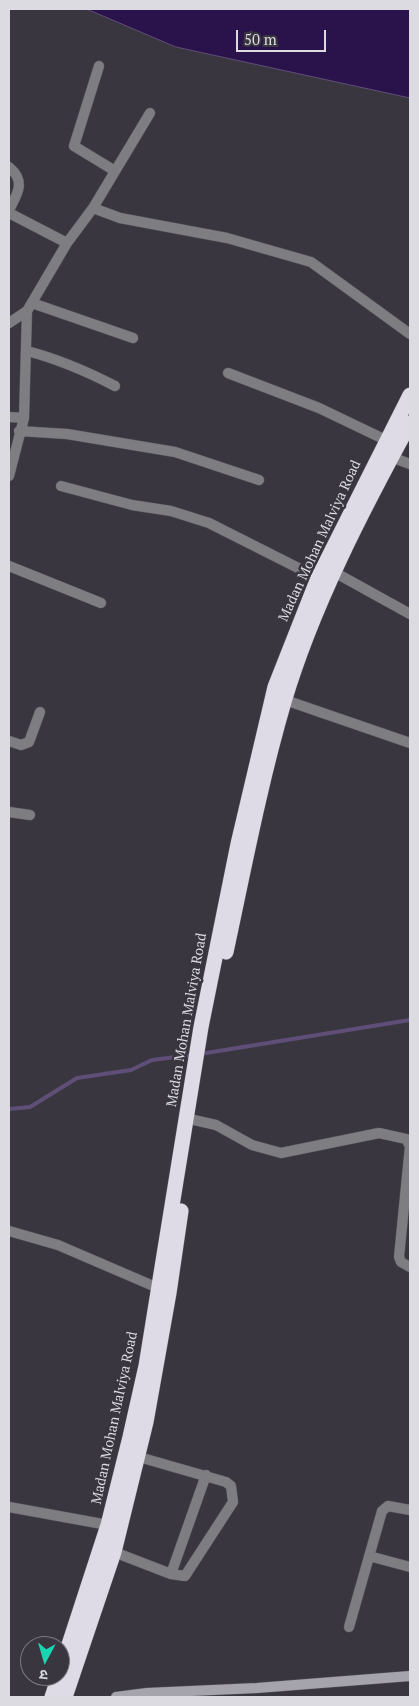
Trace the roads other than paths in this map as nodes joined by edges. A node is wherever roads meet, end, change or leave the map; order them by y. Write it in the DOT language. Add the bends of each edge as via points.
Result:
graph roads {
  1 [pos="99,66"];
  2 [pos="150,113"];
  3 [pos="9,167"];
  4 [pos="115,171"];
  5 [pos="93,208"];
  6 [pos="9,212"];
  7 [pos="66,243"];
  8 [pos="30,307"];
  9 [pos="9,323"];
  10 [pos="410,334"];
  11 [pos="133,338"];
  12 [pos="27,351"];
  13 [pos="228,373"];
  14 [pos="114,386"];
  15 [pos="410,396"];
  16 [pos="9,417"];
  17 [pos="24,418"];
  18 [pos="410,423"];
  19 [pos="19,431"];
  20 [pos="392,448"];
  21 [pos="410,464"];
  22 [pos="9,476"];
  23 [pos="259,480"];
  24 [pos="61,486"];
  25 [pos="9,566"];
  26 [pos="334,572"];
  27 [pos="318,578"];
  28 [pos="101,603"];
  29 [pos="410,614"];
  30 [pos="285,700"];
  31 [pos="40,712"];
  32 [pos="9,741"];
  33 [pos="410,743"];
  34 [pos="9,812"];
  35 [pos="30,815"];
  36 [pos="205,1026"];
  37 [pos="198,1068"];
  38 [pos="194,1120"];
  39 [pos="9,1231"];
  40 [pos="410,1267"];
  41 [pos="158,1288"];
  42 [pos="132,1454"];
  43 [pos="206,1476"];
  44 [pos="9,1507"];
  45 [pos="410,1510"];
  46 [pos="108,1525"];
  47 [pos="114,1552"];
  48 [pos="369,1556"];
  49 [pos="410,1567"];
  50 [pos="171,1574"];
  51 [pos="349,1627"];
  52 [pos="70,1641"];
  53 [pos="410,1676"];
  54 [pos="194,1694"];
  55 [pos="64,1697"];
  56 [pos="116,1697"];
  1 -- 4 [label="street" via="74,146"];
  2 -- 4 [label="street"];
  3 -- 6 [label="street" via="17,173 20,183"];
  4 -- 5 [label="street"];
  5 -- 7 [label="street"];
  5 -- 10 [label="street" via="120,218 227,238 311,262"];
  6 -- 7 [label="street"];
  7 -- 8 [label="street"];
  8 -- 9 [label="street"];
  8 -- 11 [label="street"];
  8 -- 12 [label="street"];
  12 -- 14 [label="street" via="83,370"];
  12 -- 17 [label="street"];
  13 -- 20 [label="street" via="319,408"];
  15 -- 20 [label="highway, Madan Mohan Malviya Road"];
  16 -- 17 [label="street"];
  17 -- 19 [label="street"];
  18 -- 20 [label="highway, Madan Mohan Malviya Road"];
  19 -- 22 [label="street"];
  19 -- 23 [label="street" via="67,434 175,452"];
  20 -- 21 [label="street"];
  20 -- 26 [label="highway, Madan Mohan Malviya Road"];
  20 -- 27 [label="highway, Madan Mohan Malviya Road"];
  24 -- 27 [label="street" via="209,523"];
  25 -- 28 [label="street"];
  26 -- 29 [label="street"];
  26 -- 30 [label="highway, Madan Mohan Malviya Road"];
  27 -- 36 [label="highway, Madan Mohan Malviya Road" via="275,687 238,844"];
  30 -- 33 [label="street"];
  30 -- 36 [label="highway, Madan Mohan Malviya Road"];
  31 -- 32 [label="street" via="29,742 21,745"];
  34 -- 35 [label="street"];
  36 -- 37 [label="highway, Madan Mohan Malviya Road"];
  37 -- 38 [label="highway, Madan Mohan Malviya Road"];
  37 -- 41 [label="highway, Madan Mohan Malviya Road"];
  38 -- 40 [label="street" via="216,1125 252,1145 281,1153 379,1133 406,1139 410,1146 399,1256 401,1262"];
  38 -- 42 [label="highway, Madan Mohan Malviya Road" via="170,1293 146,1422"];
  39 -- 41 [label="street" via="58,1245"];
  41 -- 42 [label="highway, Madan Mohan Malviya Road"];
  42 -- 43 [label="street"];
  42 -- 46 [label="highway, Madan Mohan Malviya Road"];
  42 -- 47 [label="highway, Madan Mohan Malviya Road"];
  43 -- 50 [label="street"];
  43 -- 50 [label="street" via="231,1486 233,1502 189,1573 185,1576"];
  44 -- 46 [label="street"];
  45 -- 48 [label="street" via="385,1507"];
  46 -- 52 [label="highway, Madan Mohan Malviya Road"];
  47 -- 50 [label="street"];
  47 -- 55 [label="highway, Madan Mohan Malviya Road"];
  48 -- 49 [label="street"];
  48 -- 51 [label="street"];
  53 -- 54 [label="street"];
  54 -- 56 [label="street"];
}
